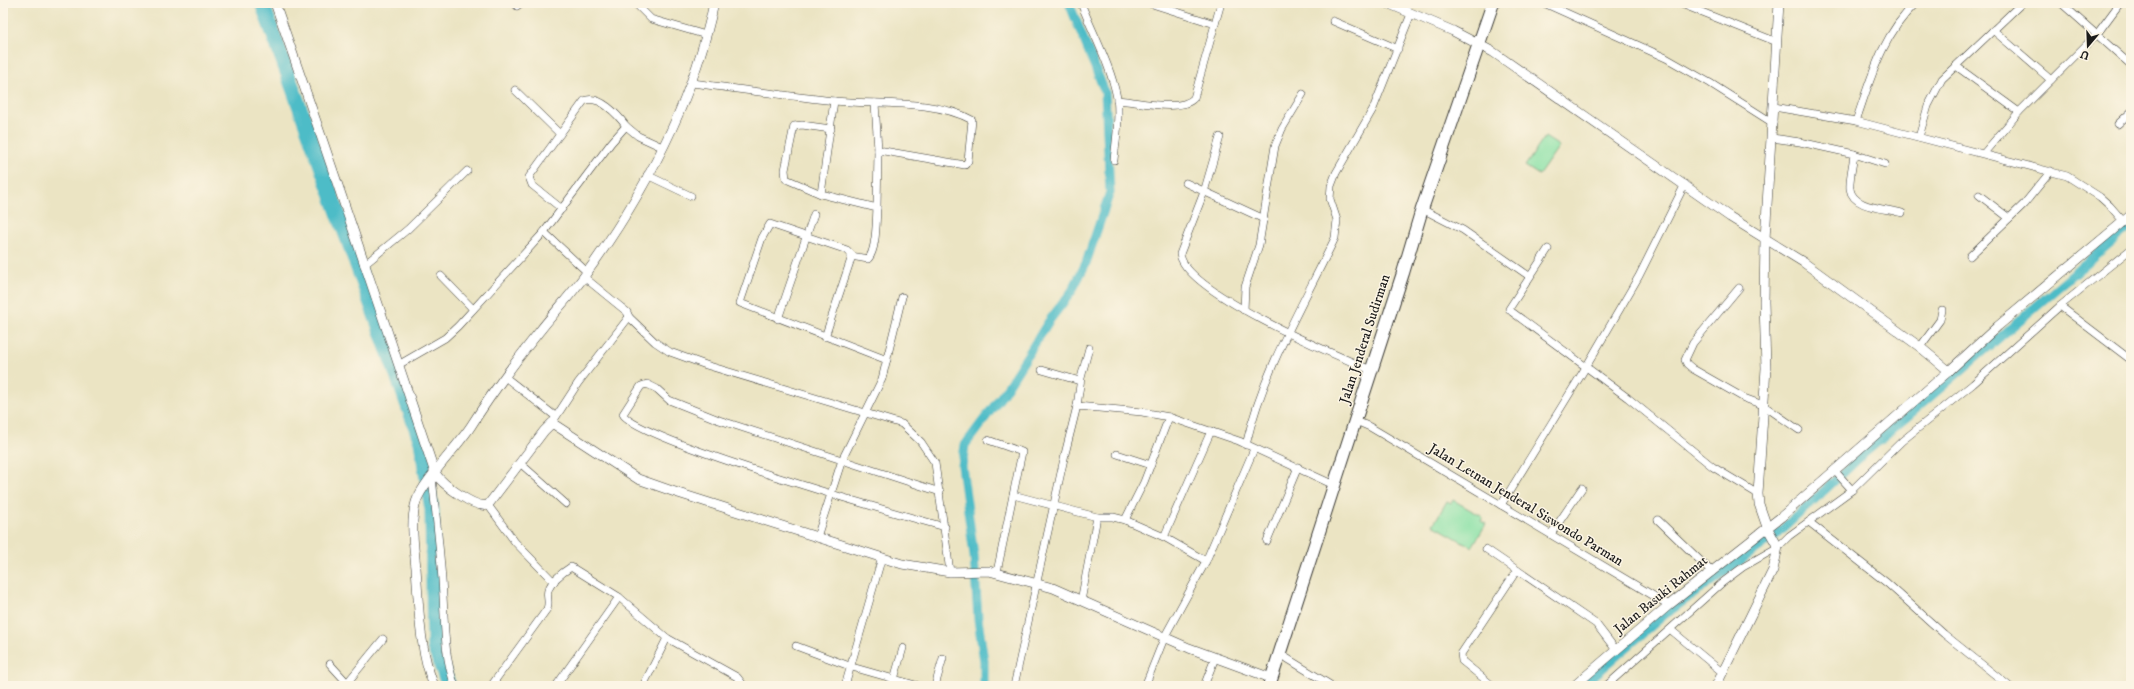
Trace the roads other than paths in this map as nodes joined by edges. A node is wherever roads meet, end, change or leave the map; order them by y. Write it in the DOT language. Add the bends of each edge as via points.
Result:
graph roads {
  1 [pos="275,3"];
  2 [pos="636,3"];
  3 [pos="714,3"];
  4 [pos="1081,3"];
  5 [pos="1149,3"];
  6 [pos="1221,3"];
  7 [pos="1387,3"];
  8 [pos="1493,3"];
  9 [pos="1544,3"];
  10 [pos="1679,3"];
  11 [pos="1779,3"];
  12 [pos="1916,3"];
  13 [pos="2022,3"];
  14 [pos="2061,3"];
  15 [pos="2120,3"];
  16 [pos="1410,14"];
  17 [pos="1333,21"];
  18 [pos="1215,24"];
  19 [pos="1993,30"];
  20 [pos="2096,34"];
  21 [pos="706,35"];
  22 [pos="1777,42"];
  23 [pos="1478,43"];
  24 [pos="1398,49"];
  25 [pos="2131,65"];
  26 [pos="1956,66"];
  27 [pos="2051,80"];
  28 [pos="692,83"];
  29 [pos="515,90"];
  30 [pos="1303,94"];
  31 [pos="1117,100"];
  32 [pos="834,101"];
  33 [pos="875,103"];
  34 [pos="1774,107"];
  35 [pos="2019,112"];
  36 [pos="2131,112"];
  37 [pos="1856,121"];
  38 [pos="1774,123"];
  39 [pos="2118,124"];
  40 [pos="626,126"];
  41 [pos="831,129"];
  42 [pos="560,134"];
  43 [pos="1220,137"];
  44 [pos="1919,137"];
  45 [pos="1772,138"];
  46 [pos="662,147"];
  47 [pos="878,150"];
  48 [pos="1984,153"];
  49 [pos="1854,154"];
  50 [pos="1114,160"];
  51 [pos="1884,164"];
  52 [pos="468,171"];
  53 [pos="2051,171"];
  54 [pos="648,175"];
  55 [pos="1186,183"];
  56 [pos="1685,184"];
  57 [pos="1204,192"];
  58 [pos="821,194"];
  59 [pos="1979,195"];
  60 [pos="691,196"];
  61 [pos="877,208"];
  62 [pos="562,209"];
  63 [pos="1422,209"];
  64 [pos="1902,213"];
  65 [pos="814,214"];
  66 [pos="2131,215"];
  67 [pos="2009,218"];
  68 [pos="1264,219"];
  69 [pos="2123,221"];
  70 [pos="544,232"];
  71 [pos="807,237"];
  72 [pos="1765,239"];
  73 [pos="2131,249"];
  74 [pos="1548,250"];
  75 [pos="852,256"];
  76 [pos="1970,256"];
  77 [pos="364,265"];
  78 [pos="586,274"];
  79 [pos="441,276"];
  80 [pos="1529,276"];
  81 [pos="1739,288"];
  82 [pos="902,297"];
  83 [pos="2060,306"];
  84 [pos="473,309"];
  85 [pos="1244,310"];
  86 [pos="1942,310"];
  87 [pos="629,318"];
  88 [pos="778,319"];
  89 [pos="1288,332"];
  90 [pos="825,337"];
  91 [pos="1920,347"];
  92 [pos="1089,348"];
  93 [pos="888,360"];
  94 [pos="2131,360"];
  95 [pos="400,364"];
  96 [pos="1586,367"];
  97 [pos="1042,370"];
  98 [pos="1371,370"];
  99 [pos="1949,371"];
  100 [pos="505,377"];
  101 [pos="1080,381"];
  102 [pos="1763,405"];
  103 [pos="1077,406"];
  104 [pos="866,412"];
  105 [pos="1169,417"];
  106 [pos="554,419"];
  107 [pos="1354,420"];
  108 [pos="1799,430"];
  109 [pos="1210,431"];
  110 [pos="988,440"];
  111 [pos="1246,445"];
  112 [pos="1254,449"];
  113 [pos="1118,454"];
  114 [pos="842,460"];
  115 [pos="520,463"];
  116 [pos="1151,465"];
  117 [pos="1298,467"];
  118 [pos="1837,473"];
  119 [pos="432,478"];
  120 [pos="1334,485"];
  121 [pos="1850,487"];
  122 [pos="1582,488"];
  123 [pos="940,492"];
  124 [pos="831,493"];
  125 [pos="1758,494"];
  126 [pos="1013,495"];
  127 [pos="566,504"];
  128 [pos="488,505"];
  129 [pos="1501,505"];
  130 [pos="1053,507"];
  131 [pos="1097,517"];
  132 [pos="1125,520"];
  133 [pos="1658,520"];
  134 [pos="1809,522"];
  135 [pos="945,527"];
  136 [pos="1769,531"];
  137 [pos="1551,534"];
  138 [pos="817,537"];
  139 [pos="1164,537"];
  140 [pos="1267,541"];
  141 [pos="1777,545"];
  142 [pos="1486,549"];
  143 [pos="882,557"];
  144 [pos="1206,561"];
  145 [pos="1517,570"];
  146 [pos="953,571"];
  147 [pos="997,572"];
  148 [pos="1712,572"];
  149 [pos="554,582"];
  150 [pos="1037,584"];
  151 [pos="619,597"];
  152 [pos="1081,601"];
  153 [pos="1669,605"];
  154 [pos="1671,630"];
  155 [pos="1165,636"];
  156 [pos="668,638"];
  157 [pos="383,639"];
  158 [pos="796,646"];
  159 [pos="903,648"];
  160 [pos="1616,650"];
  161 [pos="1280,654"];
  162 [pos="943,658"];
  163 [pos="1215,658"];
  164 [pos="330,664"];
  165 [pos="852,667"];
  166 [pos="1722,672"];
  167 [pos="1270,682"];
  168 [pos="893,683"];
  169 [pos="349,684"];
  170 [pos="434,686"];
  171 [pos="455,686"];
  172 [pos="491,686"];
  173 [pos="556,686"];
  174 [pos="643,686"];
  175 [pos="744,686"];
  176 [pos="845,686"];
  177 [pos="919,686"];
  178 [pos="935,686"];
  179 [pos="1014,686"];
  180 [pos="1145,686"];
  181 [pos="1204,686"];
  182 [pos="1332,686"];
  183 [pos="1493,686"];
  184 [pos="1574,686"];
  185 [pos="1606,686"];
  186 [pos="1716,686"];
  187 [pos="2009,686"];
  1 -- 77 [label="street"];
  2 -- 21 [label="street" via="651,20"];
  3 -- 21 [label="street"];
  4 -- 31 [label="street" via="1110,75"];
  5 -- 18 [label="street"];
  6 -- 18 [label="street"];
  7 -- 16 [label="street"];
  8 -- 23 [label="highway, Jalan Jenderal Sudirman"];
  9 -- 38 [label="street" via="1666,58"];
  10 -- 22 [label="street"];
  11 -- 22 [label="street"];
  12 -- 37 [label="street" via="1887,38 1876,61"];
  13 -- 19 [label="street"];
  14 -- 20 [label="street"];
  15 -- 20 [label="street"];
  16 -- 23 [label="street"];
  16 -- 24 [label="street"];
  17 -- 24 [label="street"];
  18 -- 31 [label="street" via="1192,101 1174,106"];
  19 -- 26 [label="street"];
  19 -- 27 [label="street"];
  20 -- 25 [label="street"];
  20 -- 27 [label="street"];
  21 -- 28 [label="street"];
  22 -- 34 [label="street"];
  23 -- 56 [label="street"];
  23 -- 63 [label="highway, Jalan Jenderal Sudirman"];
  24 -- 89 [label="street" via="1373,109 1336,173 1330,199 1337,220 1336,234"];
  26 -- 35 [label="street"];
  26 -- 44 [label="street" via="1939,83 1928,106"];
  27 -- 35 [label="street"];
  28 -- 32 [label="street"];
  28 -- 46 [label="street"];
  29 -- 42 [label="street"];
  30 -- 68 [label="street" via="1275,146"];
  31 -- 50 [label="street"];
  32 -- 33 [label="street"];
  32 -- 41 [label="street"];
  33 -- 47 [label="street"];
  33 -- 47 [label="street" via="953,111 972,120 968,161 965,165"];
  34 -- 37 [label="street"];
  34 -- 38 [label="street"];
  35 -- 48 [label="street"];
  36 -- 39 [label="street"];
  37 -- 44 [label="street"];
  38 -- 45 [label="street"];
  40 -- 42 [label="street" via="614,112 599,102 588,99"];
  40 -- 46 [label="street" via="638,136"];
  40 -- 62 [label="street"];
  41 -- 58 [label="street"];
  41 -- 58 [label="street" via="794,126 785,170 786,179"];
  42 -- 62 [label="street" via="528,180"];
  43 -- 57 [label="street"];
  44 -- 48 [label="street"];
  45 -- 49 [label="street"];
  45 -- 72 [label="street"];
  46 -- 54 [label="street"];
  47 -- 61 [label="street"];
  48 -- 53 [label="street"];
  49 -- 51 [label="street"];
  49 -- 64 [label="street" via="1850,189 1853,197 1861,203"];
  52 -- 77 [label="street" via="408,229"];
  53 -- 67 [label="street" via="2036,191"];
  53 -- 69 [label="street" via="2074,179 2100,197"];
  54 -- 60 [label="street"];
  54 -- 78 [label="street"];
  55 -- 57 [label="street"];
  56 -- 72 [label="street"];
  56 -- 96 [label="street" via="1638,276"];
  57 -- 68 [label="street"];
  57 -- 85 [label="street" via="1186,235 1180,254 1181,260 1200,282"];
  58 -- 61 [label="street"];
  59 -- 67 [label="street"];
  61 -- 75 [label="street" via="870,256 868,259"];
  62 -- 70 [label="street"];
  63 -- 80 [label="street" via="1459,227"];
  63 -- 98 [label="highway, Jalan Jenderal Sudirman"];
  65 -- 71 [label="street"];
  66 -- 69 [label="street, Jalan Basuki Rahmat"];
  67 -- 76 [label="street"];
  68 -- 85 [label="street" via="1259,245 1245,287"];
  69 -- 99 [label="street, Jalan Basuki Rahmat" via="1998,326"];
  70 -- 78 [label="street"];
  70 -- 84 [label="street"];
  71 -- 75 [label="street" via="847,250"];
  71 -- 88 [label="street"];
  71 -- 88 [label="street" via="770,224 754,263 740,303"];
  72 -- 91 [label="street" via="1803,262"];
  72 -- 102 [label="street" via="1766,368"];
  73 -- 83 [label="street"];
  74 -- 80 [label="street"];
  75 -- 90 [label="street"];
  77 -- 95 [label="street"];
  78 -- 87 [label="street" via="627,312"];
  78 -- 100 [label="street"];
  79 -- 84 [label="street"];
  80 -- 96 [label="street" via="1509,308"];
  81 -- 102 [label="street" via="1694,343 1685,360 1693,369 1726,389"];
  82 -- 93 [label="street"];
  83 -- 94 [label="street"];
  83 -- 121 [label="street" via="1973,384"];
  84 -- 95 [label="street" via="450,334"];
  85 -- 89 [label="street"];
  86 -- 91 [label="street" via="1940,320"];
  87 -- 104 [label="street" via="670,352"];
  87 -- 106 [label="street"];
  88 -- 90 [label="street"];
  89 -- 98 [label="street"];
  89 -- 111 [label="street" via="1258,399"];
  90 -- 93 [label="street"];
  91 -- 99 [label="street"];
  92 -- 101 [label="street"];
  93 -- 104 [label="street"];
  95 -- 119 [label="street"];
  96 -- 125 [label="street" via="1713,467"];
  96 -- 129 [label="street"];
  97 -- 101 [label="street"];
  98 -- 107 [label="highway, Jalan Jenderal Sudirman"];
  99 -- 118 [label="street, Jalan Basuki Rahmat"];
  100 -- 106 [label="street"];
  100 -- 119 [label="street"];
  101 -- 103 [label="street"];
  102 -- 108 [label="street"];
  102 -- 125 [label="street"];
  103 -- 105 [label="street"];
  103 -- 130 [label="street"];
  104 -- 114 [label="street"];
  104 -- 123 [label="street" via="902,424 913,432 931,454"];
  105 -- 109 [label="street"];
  105 -- 116 [label="street"];
  106 -- 115 [label="street"];
  106 -- 138 [label="street" via="638,479"];
  107 -- 120 [label="highway, Jalan Jenderal Sudirman"];
  107 -- 129 [label="street, Jalan Letnan Jenderal Siswondo Parman"];
  109 -- 111 [label="street"];
  109 -- 139 [label="street"];
  110 -- 126 [label="street" via="1022,452"];
  111 -- 112 [label="street"];
  112 -- 117 [label="street"];
  112 -- 144 [label="street"];
  113 -- 116 [label="street"];
  114 -- 123 [label="street"];
  114 -- 124 [label="street"];
  114 -- 124 [label="street" via="686,408 669,400 658,389 647,384 641,386 623,414 625,418 666,439 753,470"];
  115 -- 127 [label="street"];
  115 -- 128 [label="street"];
  116 -- 132 [label="street"];
  117 -- 120 [label="street"];
  117 -- 140 [label="street"];
  118 -- 121 [label="street"];
  118 -- 136 [label="street, Jalan Basuki Rahmat"];
  119 -- 128 [label="street" via="477,504"];
  119 -- 170 [label="street" via="416,500 414,544 421,632"];
  119 -- 171 [label="street" via="447,662"];
  120 -- 161 [label="highway, Jalan Jenderal Sudirman"];
  121 -- 134 [label="street"];
  122 -- 137 [label="street"];
  123 -- 135 [label="street"];
  124 -- 135 [label="street"];
  124 -- 138 [label="street"];
  125 -- 136 [label="street"];
  126 -- 130 [label="street"];
  126 -- 147 [label="street"];
  128 -- 149 [label="street" via="515,542"];
  129 -- 137 [label="street, Jalan Letnan Jenderal Siswondo Parman"];
  130 -- 131 [label="street"];
  130 -- 150 [label="street"];
  131 -- 132 [label="street"];
  131 -- 152 [label="street"];
  132 -- 139 [label="street"];
  133 -- 148 [label="street"];
  134 -- 141 [label="street"];
  134 -- 187 [label="street" via="1887,583 1932,624"];
  135 -- 146 [label="street"];
  136 -- 141 [label="street"];
  136 -- 148 [label="street, Jalan Basuki Rahmat"];
  137 -- 153 [label="street, Jalan Letnan Jenderal Siswondo Parman"];
  138 -- 143 [label="street"];
  139 -- 144 [label="street"];
  141 -- 154 [label="street" via="1724,582"];
  141 -- 166 [label="street" via="1773,570"];
  142 -- 145 [label="street"];
  143 -- 146 [label="street" via="917,567"];
  143 -- 165 [label="street"];
  144 -- 155 [label="street"];
  145 -- 160 [label="street" via="1596,624"];
  145 -- 183 [label="street" via="1460,654 1462,660"];
  146 -- 147 [label="street"];
  147 -- 150 [label="street"];
  148 -- 153 [label="street, Jalan Basuki Rahmat"];
  149 -- 151 [label="street" via="571,567"];
  149 -- 172 [label="street" via="548,590 549,602 546,609"];
  150 -- 152 [label="street"];
  150 -- 179 [label="street"];
  151 -- 156 [label="street"];
  151 -- 173 [label="street"];
  152 -- 155 [label="street"];
  153 -- 160 [label="street, Jalan Basuki Rahmat"];
  154 -- 166 [label="street"];
  154 -- 185 [label="street"];
  155 -- 163 [label="street"];
  155 -- 180 [label="street"];
  156 -- 174 [label="street"];
  156 -- 175 [label="street" via="737,677 745,684"];
  157 -- 169 [label="street"];
  158 -- 165 [label="street"];
  159 -- 168 [label="street"];
  160 -- 184 [label="street, Jalan Basuki Rahmat"];
  161 -- 167 [label="highway, Jalan Jenderal Sudirman"];
  161 -- 182 [label="street"];
  162 -- 178 [label="street"];
  163 -- 167 [label="street"];
  163 -- 181 [label="street"];
  164 -- 169 [label="street"];
  165 -- 168 [label="street"];
  165 -- 176 [label="street"];
  166 -- 186 [label="street"];
  168 -- 177 [label="street"];
}
